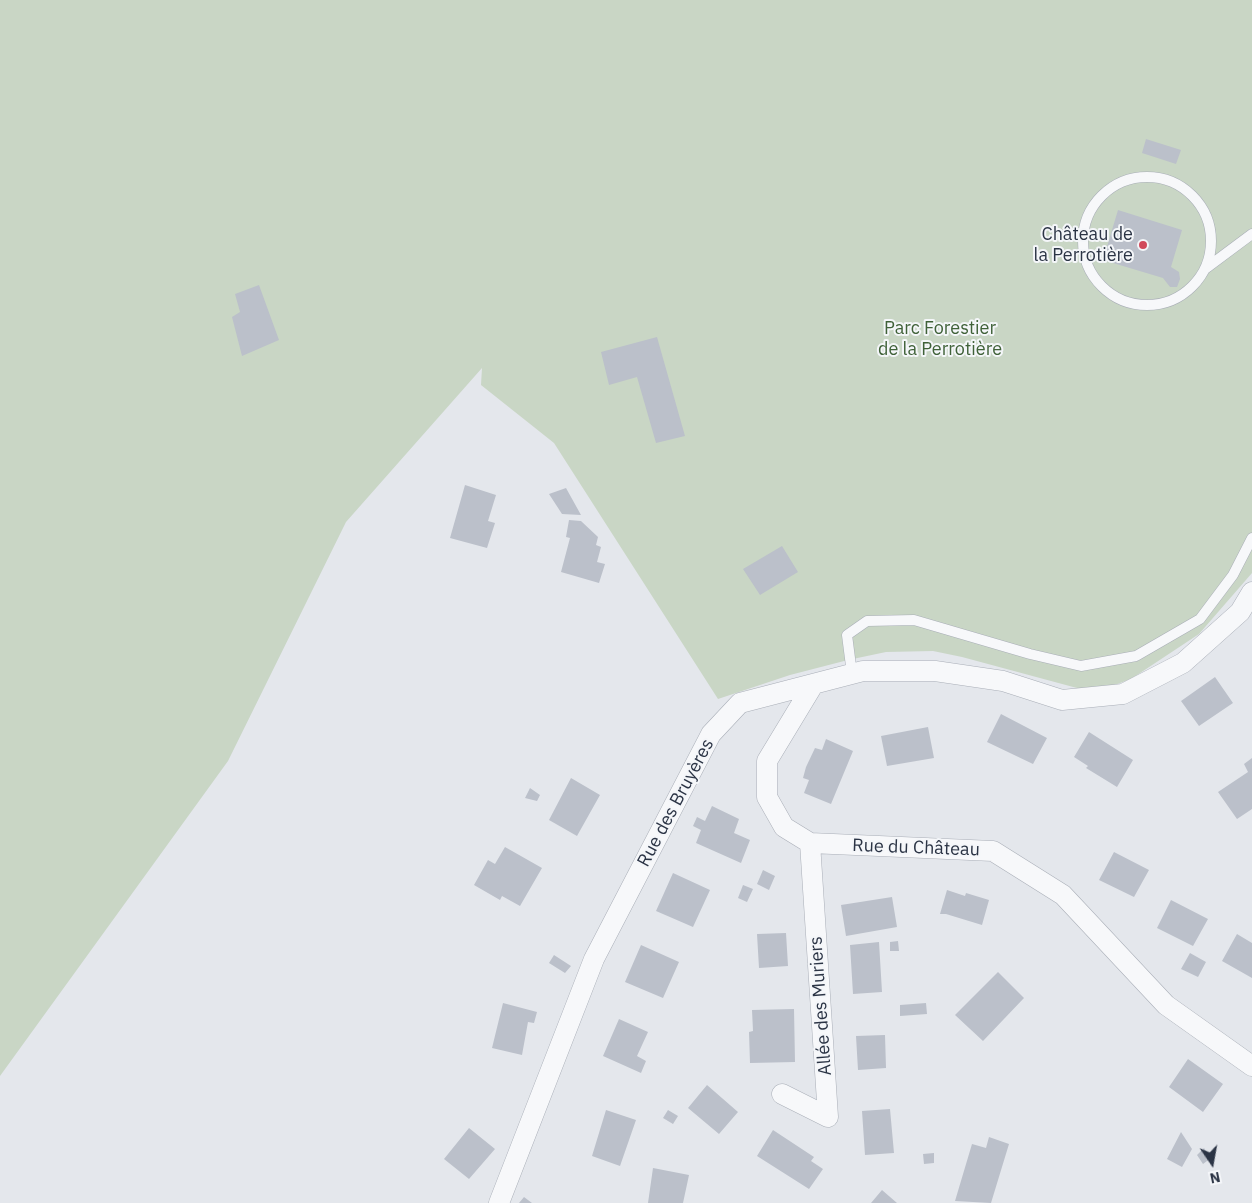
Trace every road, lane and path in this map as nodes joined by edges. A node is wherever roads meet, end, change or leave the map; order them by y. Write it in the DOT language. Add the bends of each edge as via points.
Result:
graph roads {
  1 [pos="1252,234"];
  2 [pos="1205,269"];
  3 [pos="1252,538"];
  4 [pos="1252,592"];
  5 [pos="852,674"];
  6 [pos="813,686"];
  7 [pos="810,843"];
  8 [pos="1252,1066"];
  9 [pos="782,1094"];
  10 [pos="499,1203"];
  1 -- 2 [label="lane"];
  2 -- 2 [label="lane" via="1193,286 1176,298 1156,304 1135,304 1116,297 1088,266 1083,246 1085,225 1093,206 1126,180 1148,177 1169,180 1188,191 1208,220 1211,248"];
  3 -- 5 [label="lane" via="1233,575 1200,619 1136,656 1081,666 914,620 867,621 847,635"];
  4 -- 5 [label="street, Rue des Bruyères" via="1240,612 1183,663 1123,694 1062,700 1003,681 935,671 863,671"];
  5 -- 6 [label="street, Rue des Bruyères"];
  6 -- 7 [label="street, Rue du Château" via="767,761 767,798 784,827"];
  6 -- 10 [label="street, Rue des Bruyères" via="740,703 711,734 594,959"];
  7 -- 8 [label="street, Rue du Château" via="993,851 1063,895 1166,1005"];
  7 -- 9 [label="street, Allée des Muriers" via="828,1117"];
}
